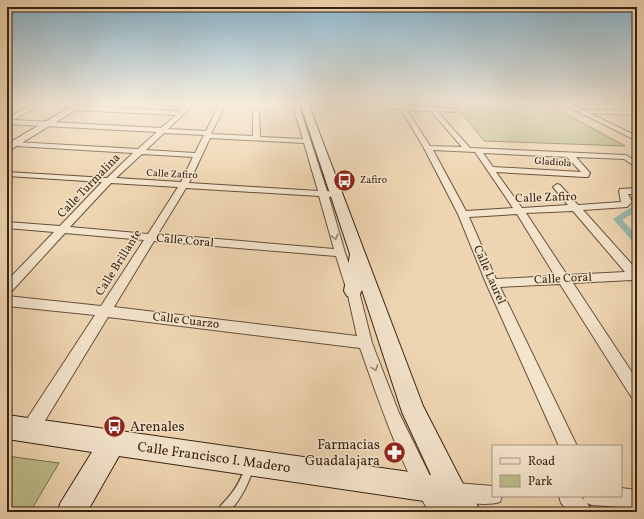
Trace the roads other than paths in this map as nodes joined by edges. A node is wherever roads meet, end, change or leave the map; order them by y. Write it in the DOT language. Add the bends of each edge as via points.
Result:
graph roads {
  1 [pos="43,127"];
  2 [pos="101,127"];
  3 [pos="166,127"];
  4 [pos="210,127"];
  5 [pos="257,127"];
  6 [pos="303,127"];
  7 [pos="311,127"];
  8 [pos="414,127"];
  9 [pos="450,127"];
  10 [pos="614,127"];
  11 [pos="162,131"];
  12 [pos="207,134"];
  13 [pos="257,138"];
  14 [pos="637,138"];
  15 [pos="307,142"];
  16 [pos="11,146"];
  17 [pos="428,148"];
  18 [pos="472,149"];
  19 [pos="140,151"];
  20 [pos="569,154"];
  21 [pos="198,155"];
  22 [pos="637,166"];
  23 [pos="491,169"];
  24 [pos="7,174"];
  25 [pos="108,181"];
  26 [pos="183,186"];
  27 [pos="557,187"];
  28 [pos="637,191"];
  29 [pos="330,194"];
  30 [pos="577,209"];
  31 [pos="519,210"];
  32 [pos="463,214"];
  33 [pos="7,225"];
  34 [pos="63,230"];
  35 [pos="150,238"];
  36 [pos="348,253"];
  37 [pos="636,277"];
  38 [pos="564,279"];
  39 [pos="492,283"];
  40 [pos="7,289"];
  41 [pos="353,291"];
  42 [pos="7,301"];
  43 [pos="104,311"];
  44 [pos="365,343"];
  45 [pos="637,393"];
  46 [pos="414,412"];
  47 [pos="393,417"];
  48 [pos="18,429"];
  49 [pos="112,443"];
  50 [pos="568,445"];
  51 [pos="251,464"];
  52 [pos="426,489"];
  53 [pos="492,495"];
  54 [pos="569,497"];
  55 [pos="607,497"];
  56 [pos="637,499"];
  57 [pos="453,505"];
  58 [pos="71,512"];
  59 [pos="222,512"];
  60 [pos="582,512"];
  1 -- 16 [label="main road"];
  2 -- 11 [label="street"];
  3 -- 11 [label="street, Calle Turmalina"];
  4 -- 12 [label="street, Calle Brillante"];
  5 -- 13 [label="street"];
  6 -- 15 [label="street"];
  7 -- 29 [label="main road"];
  8 -- 17 [label="street, Calle Laurel"];
  9 -- 18 [label="street"];
  10 -- 14 [label="street"];
  11 -- 12 [label="street"];
  11 -- 19 [label="street, Calle Turmalina"];
  12 -- 13 [label="street"];
  12 -- 21 [label="street, Calle Brillante"];
  13 -- 15 [label="street"];
  15 -- 29 [label="street" via="316,168"];
  16 -- 19 [label="street"];
  17 -- 18 [label="street"];
  17 -- 32 [label="street, Calle Laurel"];
  18 -- 20 [label="street"];
  18 -- 23 [label="street"];
  19 -- 21 [label="street"];
  19 -- 25 [label="street, Calle Turmalina"];
  20 -- 22 [label="street" via="626,157"];
  20 -- 23 [label="street, Gladiola" via="586,173 585,175"];
  21 -- 26 [label="street, Calle Brillante"];
  23 -- 31 [label="street"];
  24 -- 25 [label="street, Calle Zafiro"];
  25 -- 26 [label="street, Calle Zafiro"];
  25 -- 34 [label="street, Calle Turmalina"];
  26 -- 29 [label="street, Calle Zafiro"];
  26 -- 35 [label="street, Calle Brillante"];
  27 -- 30 [label="street"];
  28 -- 30 [label="street, Calle Zafiro" via="623,191 627,202 624,205"];
  29 -- 36 [label="main road"];
  30 -- 31 [label="street, Calle Zafiro"];
  30 -- 37 [label="street"];
  31 -- 32 [label="street, Calle Zafiro"];
  31 -- 38 [label="street"];
  32 -- 39 [label="street, Calle Laurel"];
  33 -- 34 [label="street, Calle Coral"];
  34 -- 35 [label="street, Calle Coral"];
  34 -- 40 [label="street, Calle Turmalina"];
  35 -- 36 [label="street, Calle Coral"];
  35 -- 43 [label="street, Calle Brillante"];
  36 -- 41 [label="main road"];
  36 -- 46 [label="main road"];
  37 -- 38 [label="street, Calle Coral"];
  38 -- 39 [label="street, Calle Coral"];
  38 -- 45 [label="street"];
  39 -- 50 [label="street, Calle Laurel"];
  41 -- 44 [label="street"];
  42 -- 43 [label="street, Calle Cuarzo"];
  43 -- 44 [label="street, Calle Cuarzo"];
  43 -- 48 [label="street, Calle Brillante"];
  44 -- 47 [label="street, one-way"];
  46 -- 47 [label="street"];
  46 -- 57 [label="main road"];
  47 -- 52 [label="street"];
  48 -- 49 [label="main road, Calle Francisco I. Madero"];
  49 -- 51 [label="main road, Calle Francisco I. Madero"];
  49 -- 58 [label="main road"];
  51 -- 52 [label="main road, Calle Francisco I. Madero"];
  51 -- 59 [label="lane" via="244,483 231,504"];
  52 -- 57 [label="main road, Calle Francisco I. Madero"];
  53 -- 57 [label="street, Calle Francisco I. Madero"];
  54 -- 60 [label="street"];
  55 -- 56 [label="street"];
}
